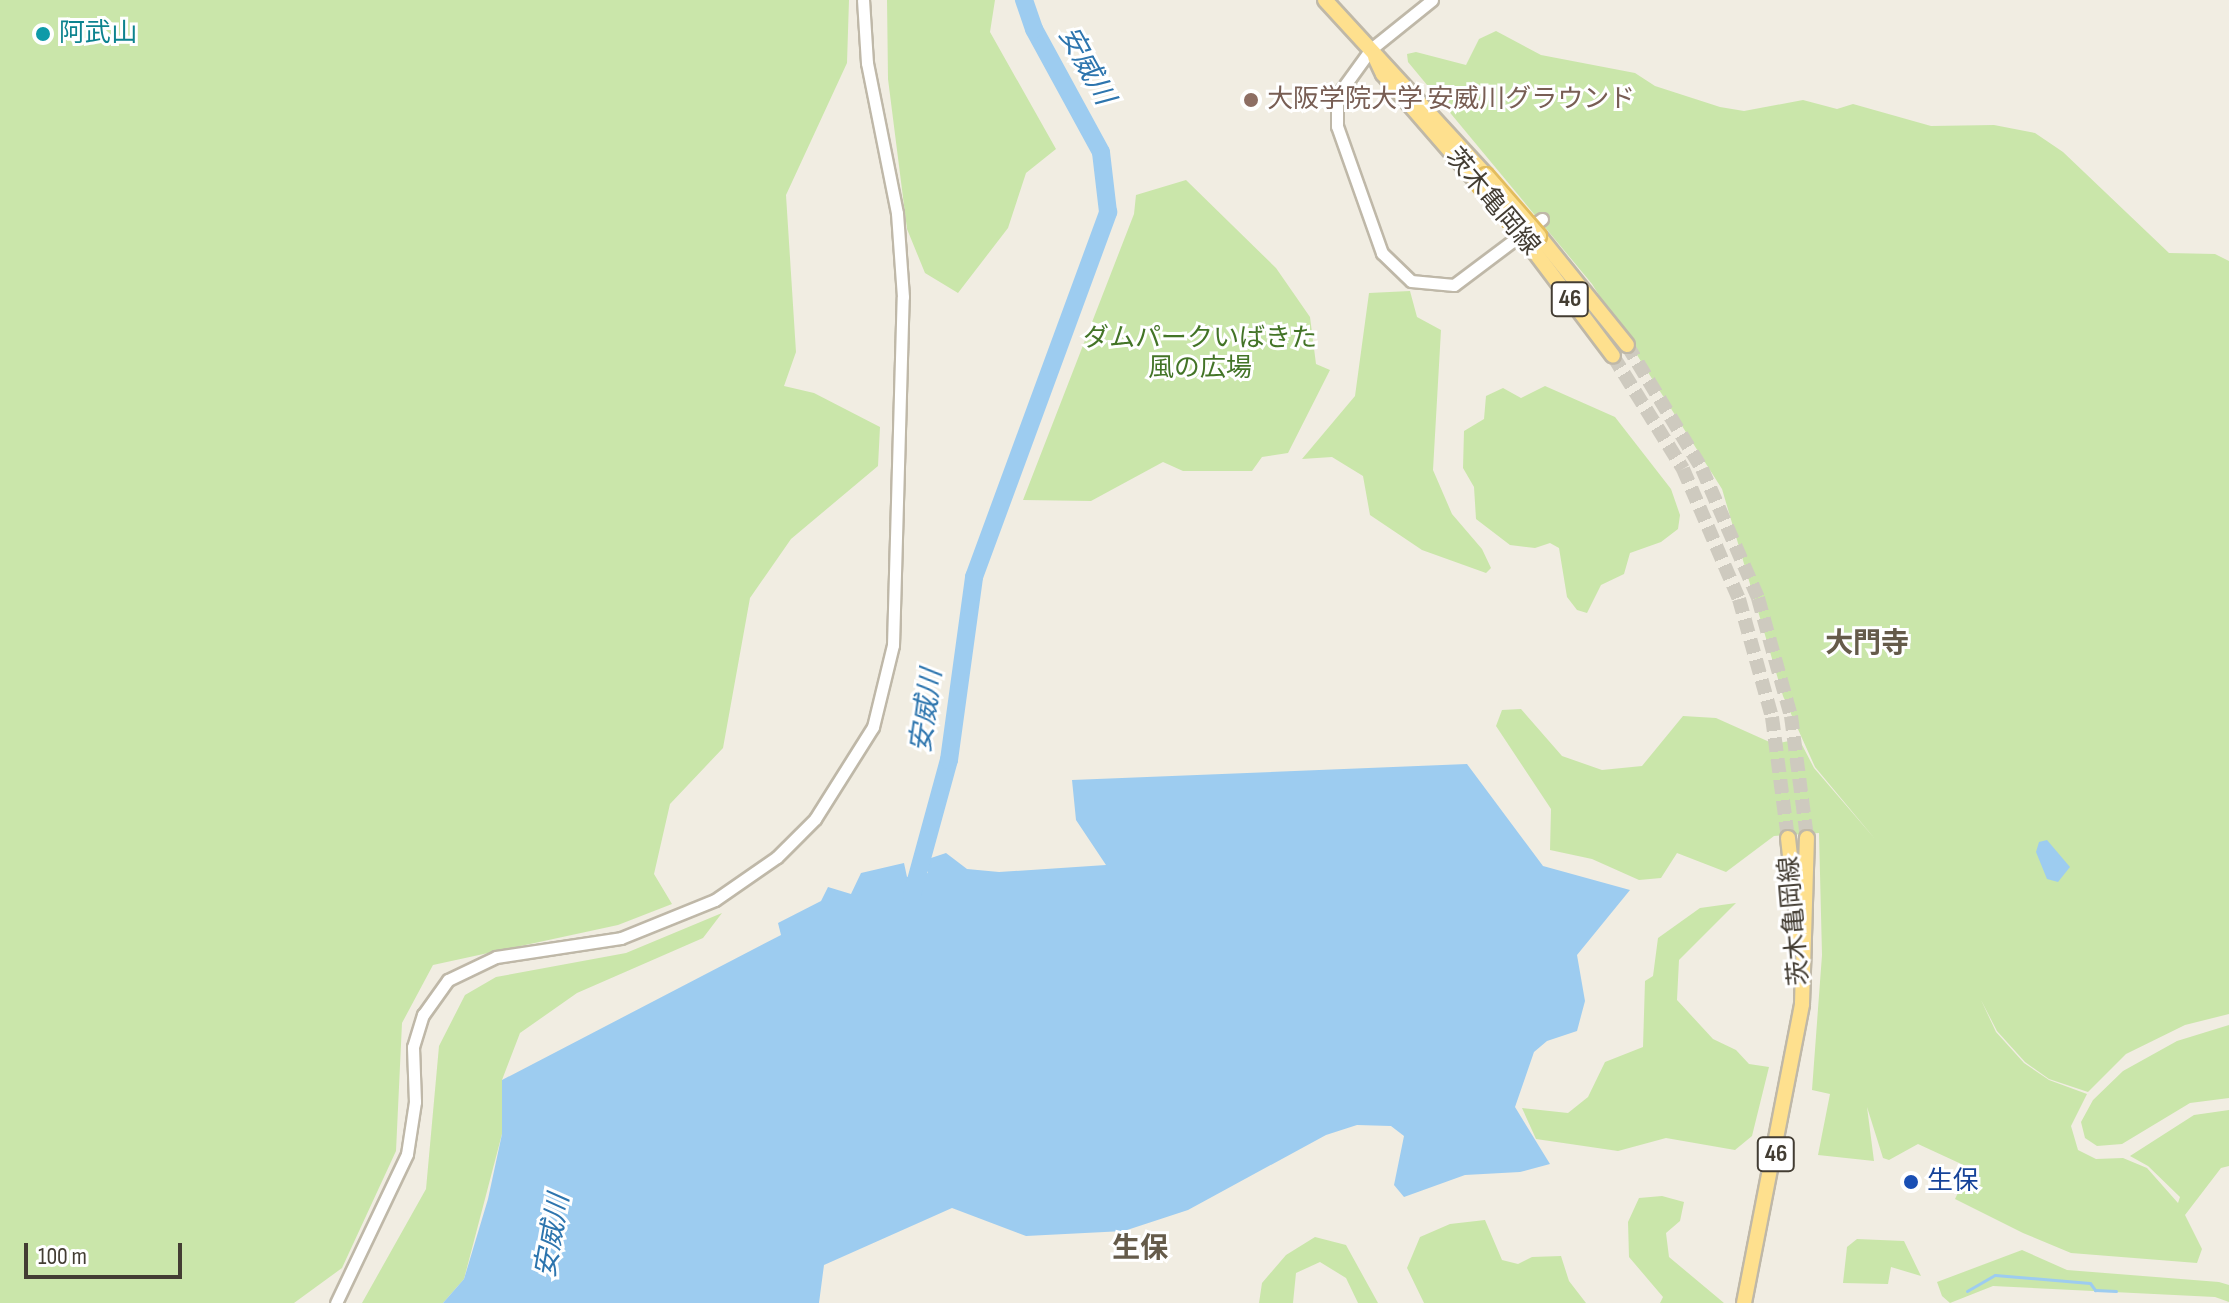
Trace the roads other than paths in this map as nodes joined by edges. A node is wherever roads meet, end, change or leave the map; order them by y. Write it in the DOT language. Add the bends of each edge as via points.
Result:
graph roads {
  1 [pos="863,0"];
  2 [pos="1325,0"];
  3 [pos="1432,0"];
  4 [pos="1371,49"];
  5 [pos="1542,219"];
  6 [pos="1534,239"];
  7 [pos="1627,345"];
  8 [pos="1613,356"];
  9 [pos="1788,838"];
  10 [pos="1807,838"];
  11 [pos="1801,903"];
  12 [pos="336,1303"];
  13 [pos="1744,1303"];
  1 -- 12 [label="street" via="867,63 897,213 903,297 893,645 873,727 841,784 777,857 715,900 652,929 571,948 508,955 469,966 448,980 423,1015 413,1058 415,1102 407,1154"];
  2 -- 4 [label="main road, 茨木亀岡線 / 46"];
  3 -- 4 [label="street"];
  4 -- 5 [label="street" via="1337,96 1337,126 1375,237 1391,266 1423,285 1454,285"];
  4 -- 6 [label="main road, 茨木亀岡線 / 46, bridge"];
  6 -- 7 [label="main road, 茨木亀岡線 / 46"];
  6 -- 8 [label="main road, 茨木亀岡線 / 46"];
  9 -- 11 [label="main road, 茨木亀岡線 / 46"];
  10 -- 11 [label="main road, 茨木亀岡線 / 46"];
  11 -- 13 [label="main road, 茨木亀岡線 / 46" via="1802,1004"];
}
